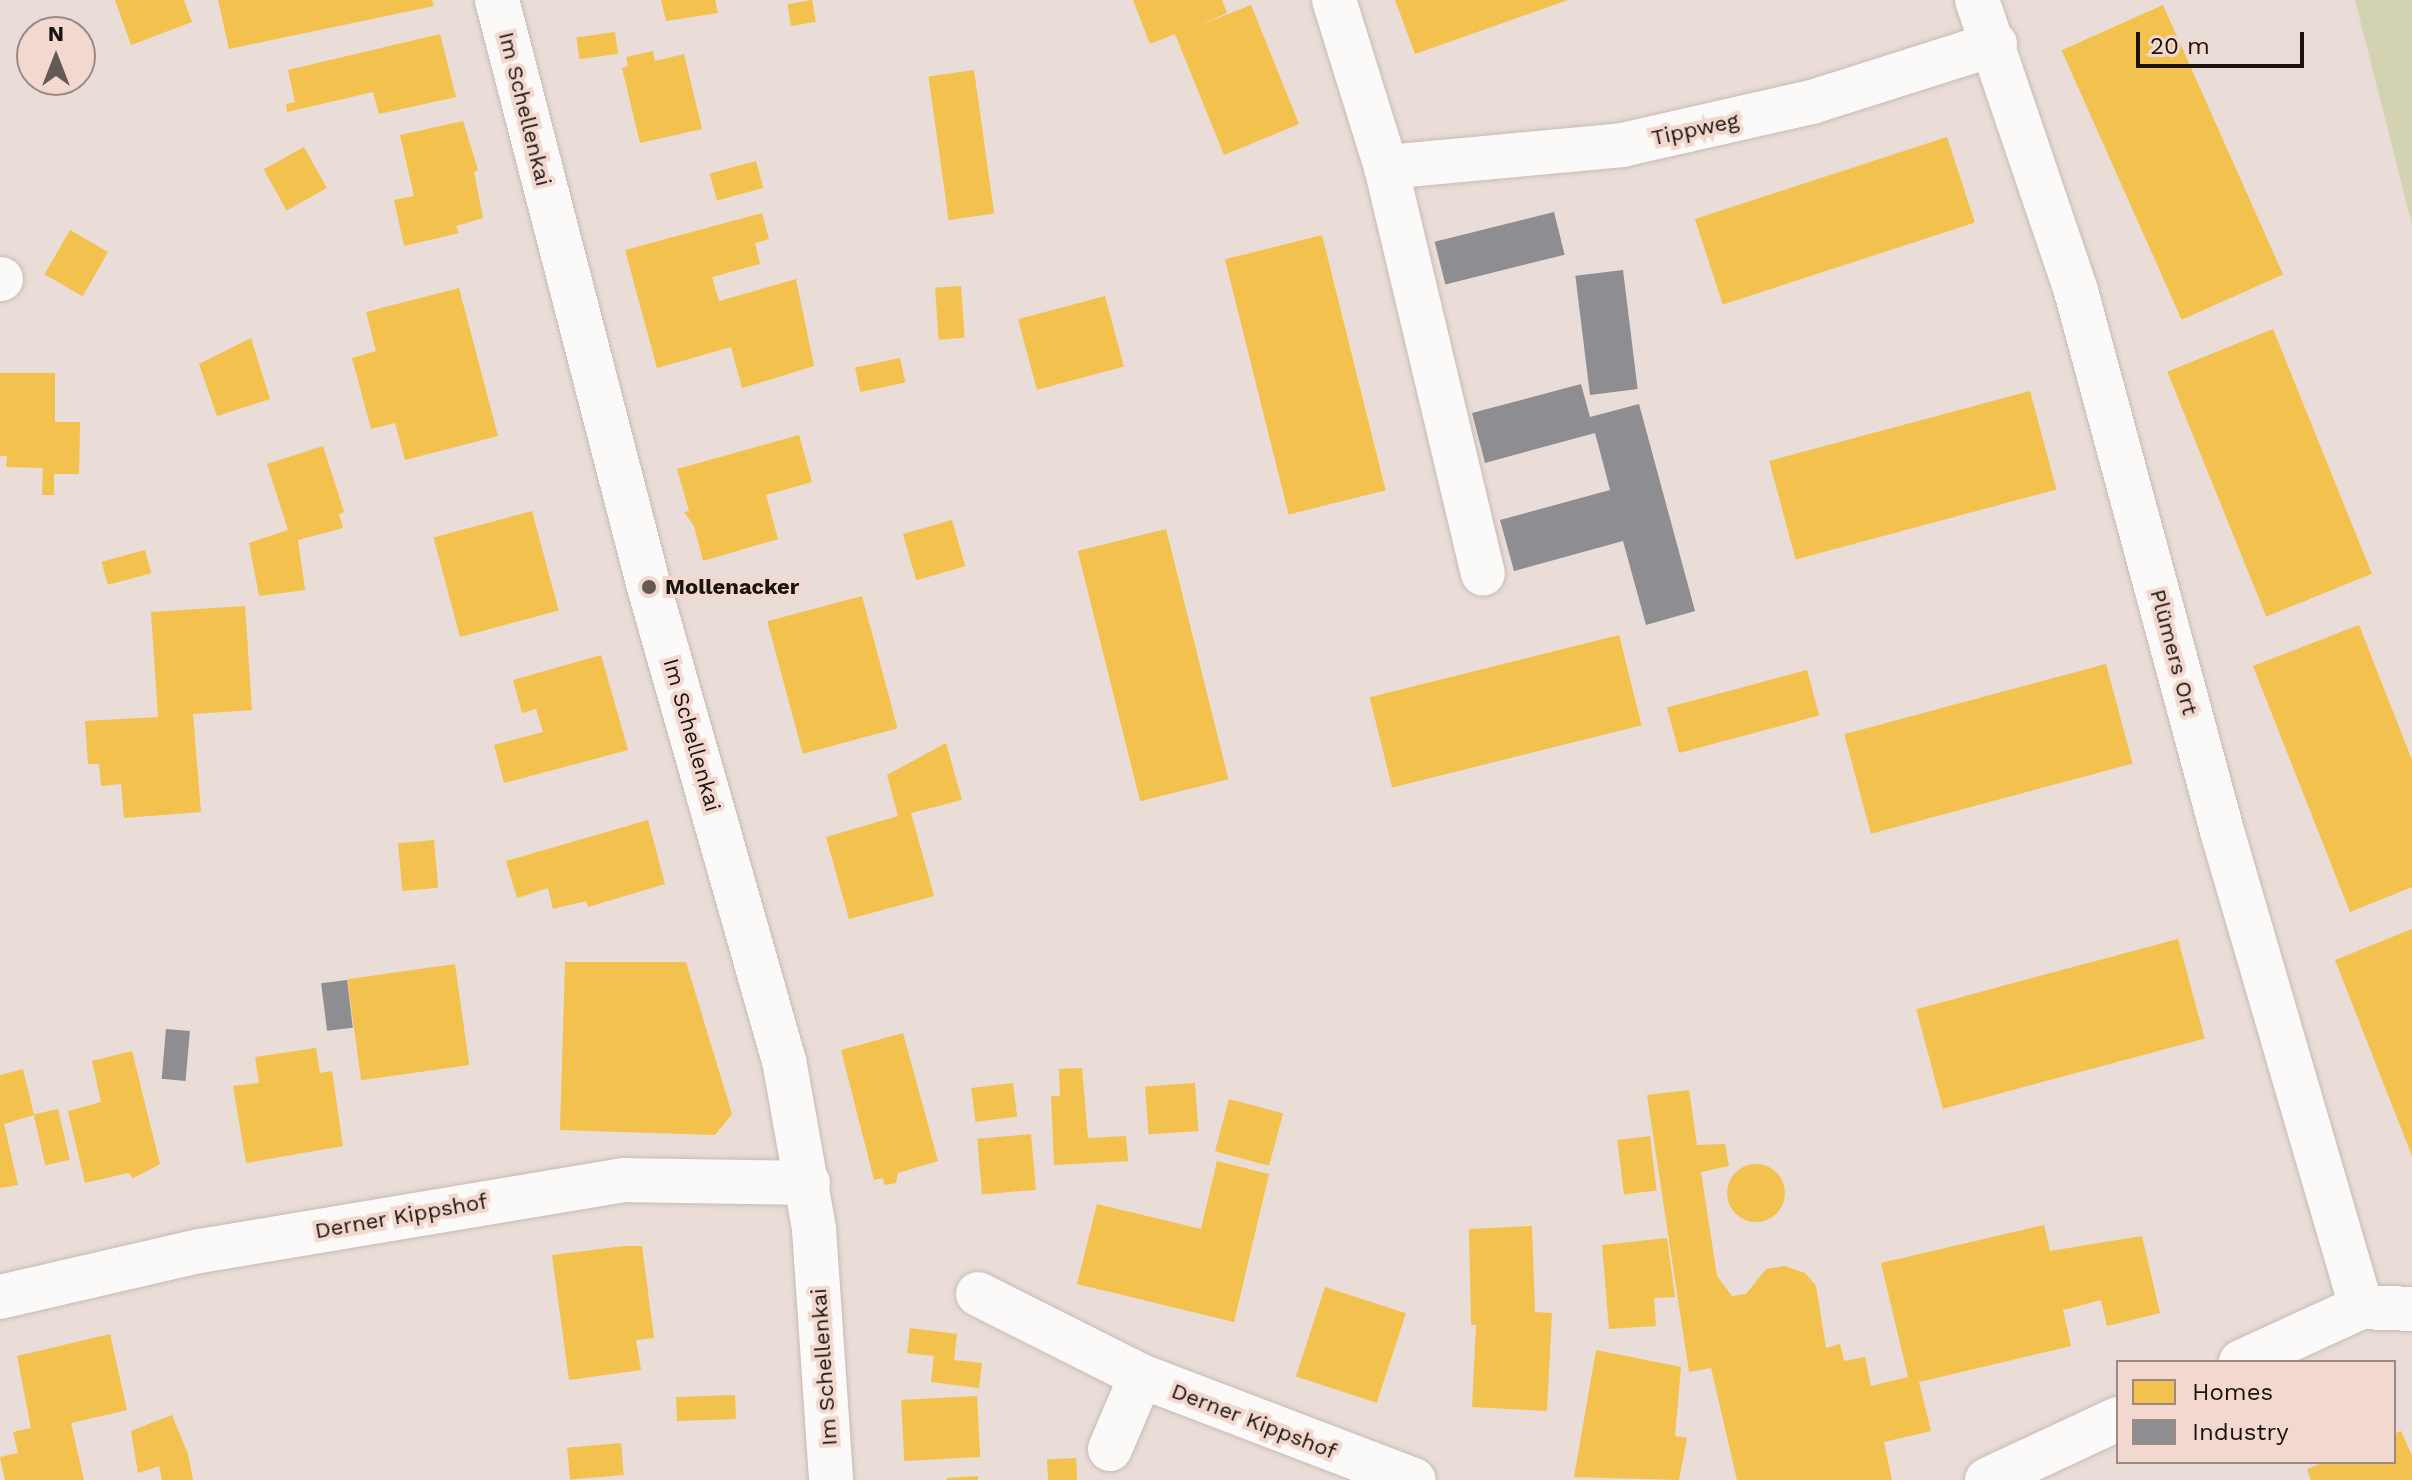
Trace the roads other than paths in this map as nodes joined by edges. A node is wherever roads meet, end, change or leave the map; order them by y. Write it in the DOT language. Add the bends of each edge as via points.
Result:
graph roads {
  1 [pos="497,0"];
  2 [pos="1334,0"];
  3 [pos="1977,0"];
  4 [pos="1995,44"];
  5 [pos="1386,167"];
  6 [pos="1483,574"];
  7 [pos="808,1183"];
  8 [pos="978,1294"];
  9 [pos="0,1297"];
  10 [pos="2361,1307"];
  11 [pos="2412,1309"];
  12 [pos="2245,1360"];
  13 [pos="1141,1376"];
  14 [pos="2116,1420"];
  15 [pos="1110,1449"];
  16 [pos="831,1480"];
  17 [pos="1414,1480"];
  18 [pos="1987,1480"];
  1 -- 7 [label="street, Im Schellenkai" via="649,587 784,1060"];
  2 -- 5 [label="street"];
  3 -- 4 [label="street, Plümers Ort"];
  4 -- 5 [label="street, Tippweg" via="1812,102 1622,145"];
  4 -- 10 [label="street, Plümers Ort" via="2076,291 2222,831"];
  5 -- 6 [label="street"];
  7 -- 9 [label="street, Derner Kippshof" via="623,1180 200,1251"];
  7 -- 16 [label="street, Im Schellenkai"];
  8 -- 13 [label="street, Derner Kippshof"];
  10 -- 11 [label="street"];
  10 -- 12 [label="street"];
  13 -- 15 [label="street"];
  13 -- 17 [label="street, Derner Kippshof"];
  14 -- 18 [label="street"];
}
